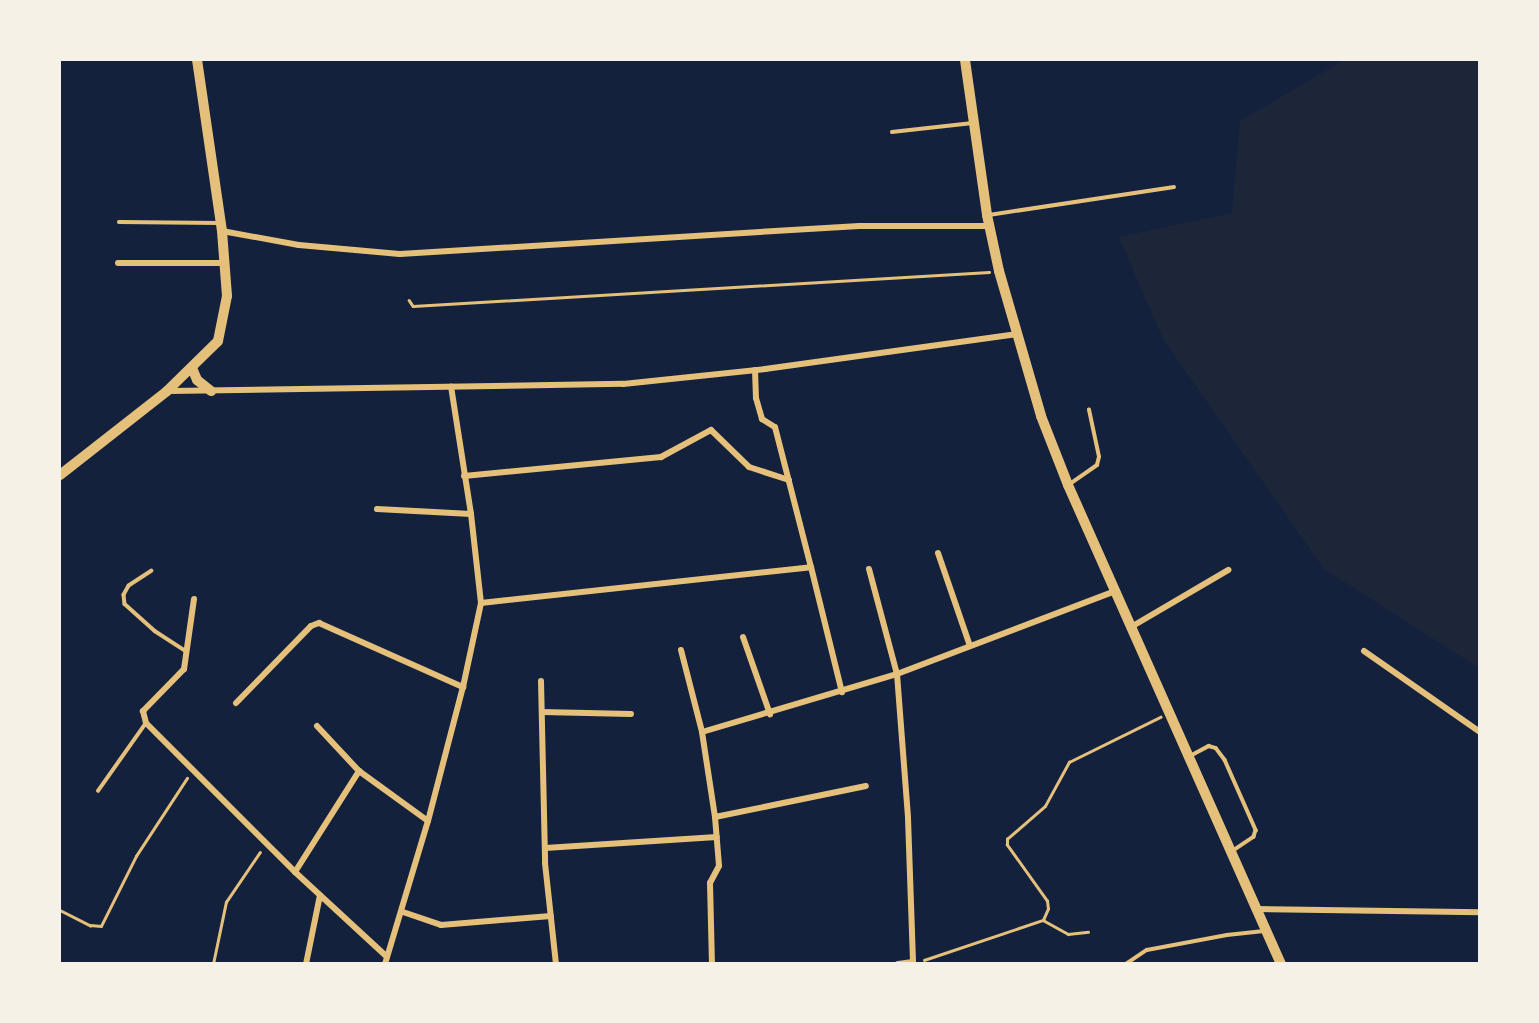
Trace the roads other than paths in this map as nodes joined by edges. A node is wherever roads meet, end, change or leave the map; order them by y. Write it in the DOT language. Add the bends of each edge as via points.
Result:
graph roads {
  1 [pos="197,60"];
  2 [pos="965,60"];
  3 [pos="974,123"];
  4 [pos="892,132"];
  5 [pos="1174,187"];
  6 [pos="988,220"];
  7 [pos="119,222"];
  8 [pos="221,227"];
  9 [pos="118,263"];
  10 [pos="224,263"];
  11 [pos="1016,334"];
  12 [pos="192,368"];
  13 [pos="755,370"];
  14 [pos="451,387"];
  15 [pos="167,391"];
  16 [pos="211,391"];
  17 [pos="1089,410"];
  18 [pos="60,475"];
  19 [pos="464,476"];
  20 [pos="789,481"];
  21 [pos="1068,485"];
  22 [pos="377,509"];
  23 [pos="471,514"];
  24 [pos="938,553"];
  25 [pos="811,566"];
  26 [pos="869,569"];
  27 [pos="1228,570"];
  28 [pos="152,572"];
  29 [pos="1116,591"];
  30 [pos="194,599"];
  31 [pos="481,603"];
  32 [pos="1131,626"];
  33 [pos="743,637"];
  34 [pos="970,646"];
  35 [pos="681,650"];
  36 [pos="1364,651"];
  37 [pos="188,652"];
  38 [pos="897,674"];
  39 [pos="541,681"];
  40 [pos="464,687"];
  41 [pos="842,692"];
  42 [pos="236,703"];
  43 [pos="542,712"];
  44 [pos="631,713"];
  45 [pos="769,714"];
  46 [pos="146,723"];
  47 [pos="317,726"];
  48 [pos="702,732"];
  49 [pos="1479,733"];
  50 [pos="1188,757"];
  51 [pos="359,771"];
  52 [pos="866,786"];
  53 [pos="98,791"];
  54 [pos="715,817"];
  55 [pos="428,821"];
  56 [pos="717,838"];
  57 [pos="545,848"];
  58 [pos="1231,853"];
  59 [pos="295,872"];
  60 [pos="320,895"];
  61 [pos="1255,909"];
  62 [pos="403,912"];
  63 [pos="1479,912"];
  64 [pos="551,916"];
  65 [pos="1266,931"];
  66 [pos="386,960"];
  67 [pos="913,963"];
  68 [pos="306,964"];
  69 [pos="556,964"];
  70 [pos="712,964"];
  71 [pos="898,964"];
  72 [pos="1126,964"];
  73 [pos="1281,964"];
  1 -- 8 [label="main road"];
  2 -- 3 [label="main road"];
  3 -- 4 [label="lane"];
  3 -- 6 [label="main road"];
  5 -- 6 [label="lane"];
  6 -- 8 [label="street" via="400,254 299,245"];
  6 -- 11 [label="main road"];
  7 -- 8 [label="lane"];
  8 -- 10 [label="main road"];
  9 -- 10 [label="street"];
  10 -- 12 [label="main road" via="227,296 223,326 218,341"];
  11 -- 13 [label="street"];
  11 -- 21 [label="main road"];
  12 -- 15 [label="main road"];
  12 -- 16 [label="main road" via="197,380"];
  13 -- 14 [label="street" via="623,384"];
  13 -- 20 [label="street" via="755,398 762,419 775,427"];
  14 -- 16 [label="street"];
  14 -- 19 [label="street"];
  15 -- 16 [label="street"];
  15 -- 18 [label="main road"];
  17 -- 21 [label="lane" via="1097,465"];
  19 -- 20 [label="street" via="661,457 711,430 749,467"];
  19 -- 23 [label="street"];
  20 -- 25 [label="street"];
  21 -- 29 [label="main road"];
  22 -- 23 [label="street"];
  23 -- 31 [label="street"];
  24 -- 34 [label="street"];
  25 -- 31 [label="street"];
  25 -- 41 [label="street"];
  26 -- 38 [label="street"];
  27 -- 32 [label="street"];
  28 -- 37 [label="lane" via="129,586 125,604"];
  29 -- 32 [label="main road"];
  29 -- 34 [label="street"];
  30 -- 37 [label="street"];
  31 -- 40 [label="street"];
  32 -- 50 [label="main road"];
  33 -- 45 [label="street"];
  34 -- 38 [label="street"];
  35 -- 48 [label="street"];
  36 -- 49 [label="street"];
  37 -- 46 [label="street" via="179,676 143,712"];
  38 -- 41 [label="street"];
  38 -- 67 [label="street"];
  39 -- 43 [label="street"];
  40 -- 42 [label="street" via="319,623"];
  40 -- 55 [label="street"];
  41 -- 45 [label="street"];
  43 -- 44 [label="street"];
  43 -- 57 [label="street"];
  45 -- 48 [label="street"];
  46 -- 53 [label="lane"];
  46 -- 59 [label="street"];
  47 -- 51 [label="street"];
  48 -- 54 [label="street"];
  50 -- 58 [label="main road"];
  50 -- 58 [label="lane" via="1209,746 1216,748 1235,783 1255,830 1254,837"];
  51 -- 55 [label="street"];
  51 -- 59 [label="street"];
  52 -- 54 [label="street"];
  54 -- 56 [label="street"];
  55 -- 62 [label="street"];
  56 -- 57 [label="street"];
  56 -- 70 [label="street" via="719,870 710,883"];
  57 -- 64 [label="street"];
  58 -- 61 [label="main road"];
  59 -- 60 [label="street"];
  60 -- 66 [label="street"];
  60 -- 68 [label="street"];
  61 -- 63 [label="street"];
  61 -- 65 [label="main road"];
  62 -- 64 [label="street" via="441,925"];
  62 -- 66 [label="street"];
  64 -- 69 [label="street"];
  65 -- 72 [label="lane" via="1147,950"];
  65 -- 73 [label="main road"];
  67 -- 71 [label="street"];
}
